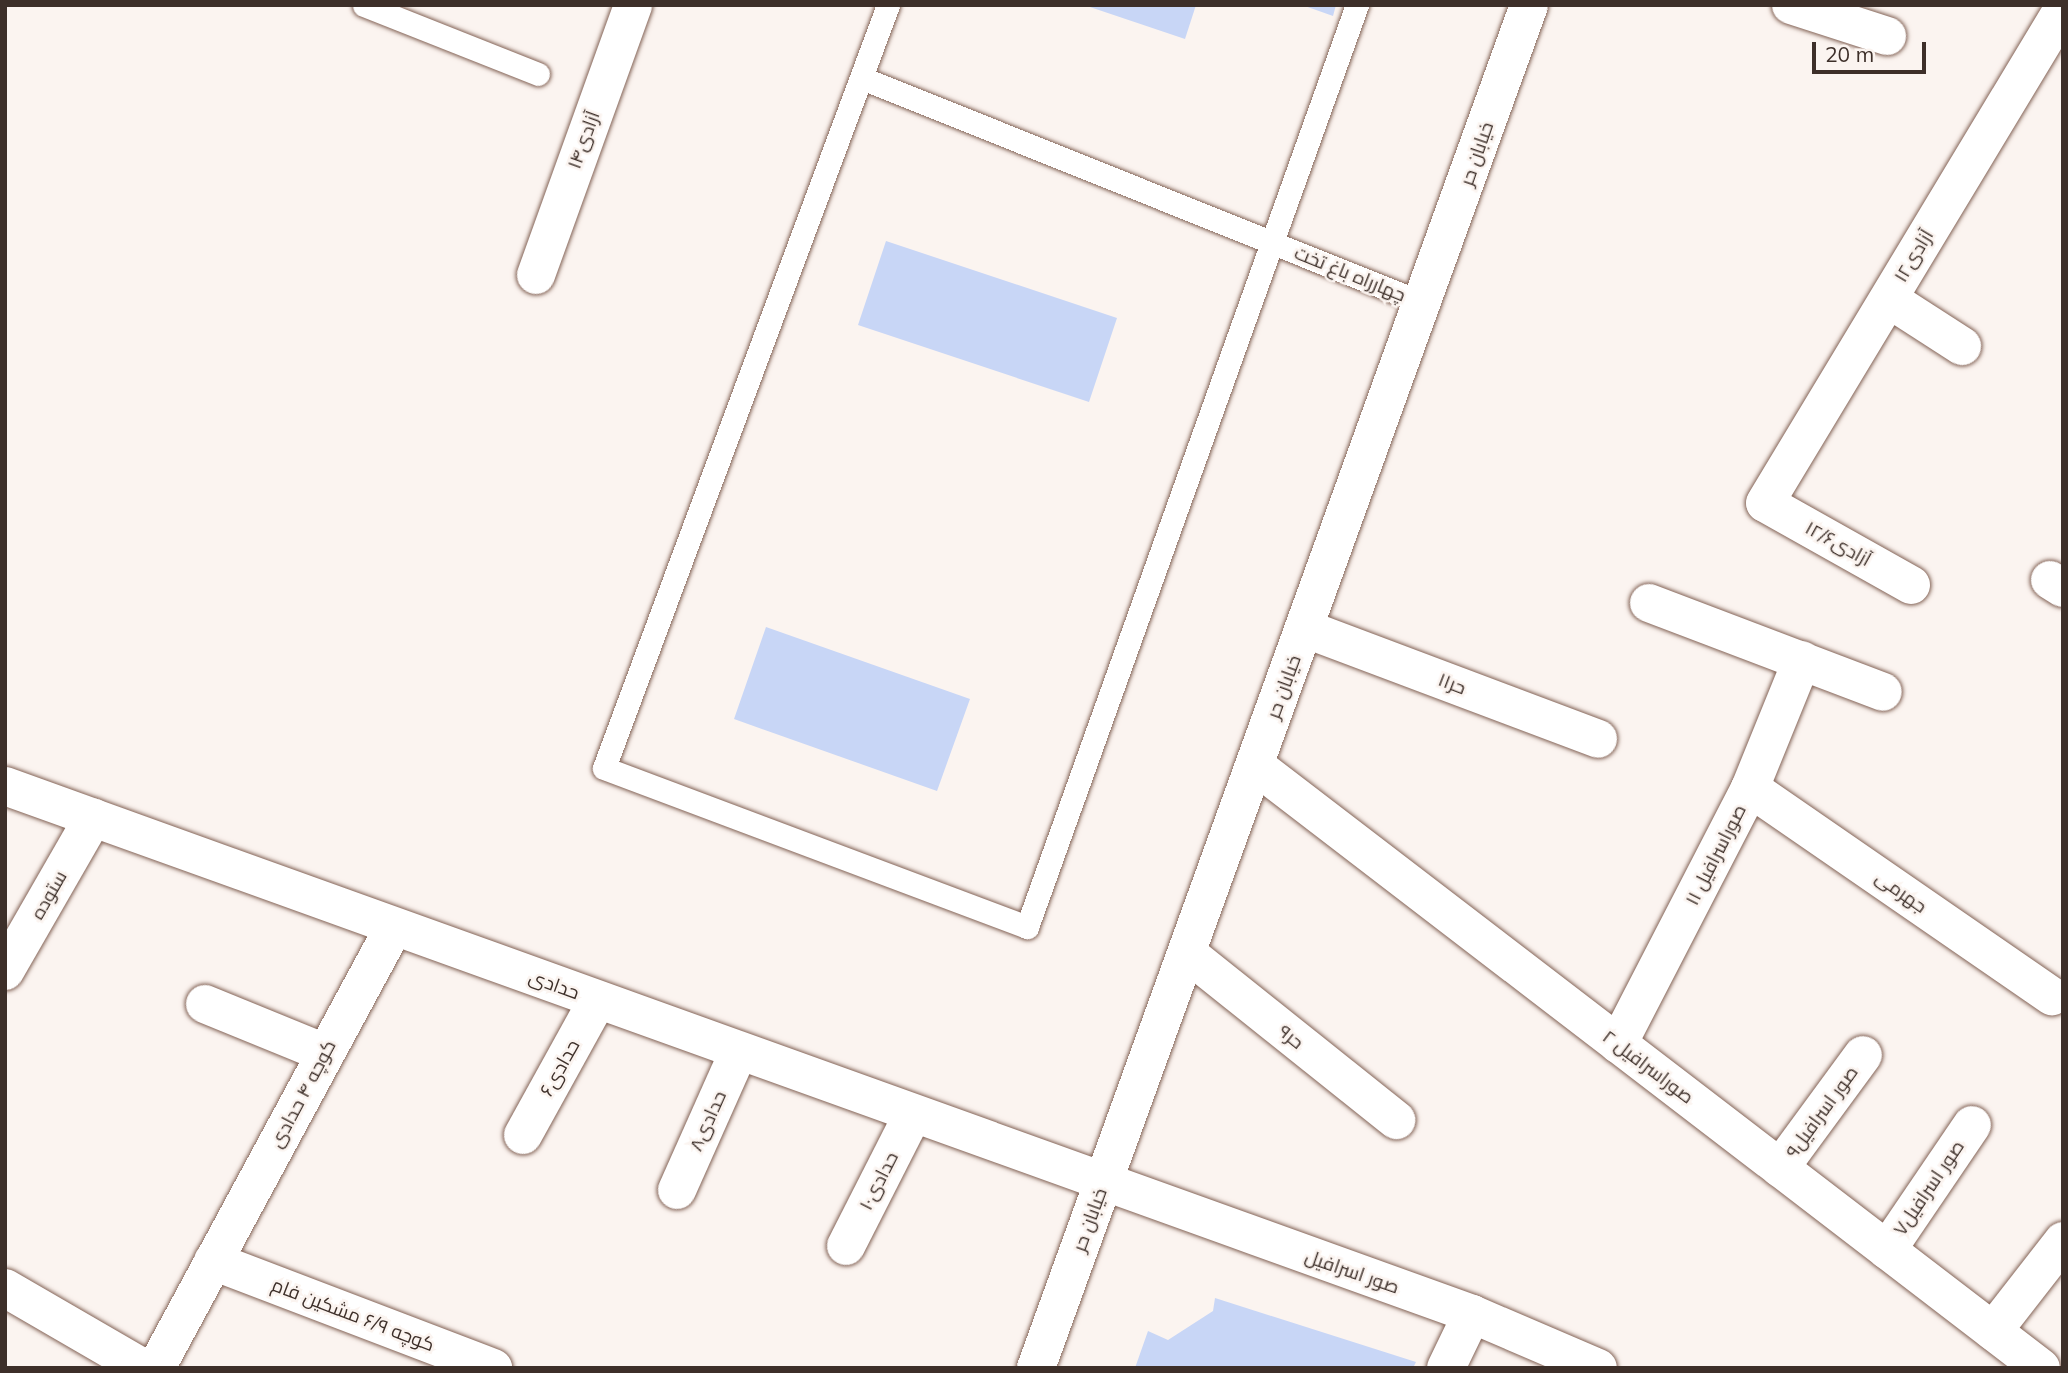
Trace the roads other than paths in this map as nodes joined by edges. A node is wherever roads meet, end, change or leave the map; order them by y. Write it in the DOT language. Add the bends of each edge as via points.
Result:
graph roads {
  1 [pos="364,5"];
  2 [pos="633,5"];
  3 [pos="888,5"];
  4 [pos="1357,5"];
  5 [pos="1529,5"];
  6 [pos="1791,5"];
  7 [pos="2063,9"];
  8 [pos="1887,36"];
  9 [pos="537,74"];
  10 [pos="862,78"];
  11 [pos="1275,244"];
  12 [pos="536,275"];
  13 [pos="1889,299"];
  14 [pos="1425,304"];
  15 [pos="1962,346"];
  16 [pos="1765,503"];
  17 [pos="1911,585"];
  18 [pos="1649,603"];
  19 [pos="1306,629"];
  20 [pos="1802,660"];
  21 [pos="1883,692"];
  22 [pos="1598,739"];
  23 [pos="1256,766"];
  24 [pos="5,786"];
  25 [pos="1751,788"];
  26 [pos="93,818"];
  27 [pos="394,927"];
  28 [pos="1187,953"];
  29 [pos="5,971"];
  30 [pos="2052,996"];
  31 [pos="597,1001"];
  32 [pos="205,1004"];
  33 [pos="1618,1044"];
  34 [pos="738,1053"];
  35 [pos="325,1054"];
  36 [pos="1863,1055"];
  37 [pos="912,1116"];
  38 [pos="1395,1120"];
  39 [pos="1972,1125"];
  40 [pos="523,1135"];
  41 [pos="1780,1168"];
  42 [pos="1102,1185"];
  43 [pos="677,1190"];
  44 [pos="2063,1241"];
  45 [pos="846,1246"];
  46 [pos="1887,1250"];
  47 [pos="213,1261"];
  48 [pos="5,1288"];
  49 [pos="1472,1314"];
  50 [pos="1993,1331"];
  51 [pos="143,1368"];
  52 [pos="156,1368"];
  53 [pos="492,1368"];
  54 [pos="1036,1368"];
  55 [pos="1446,1368"];
  56 [pos="1598,1368"];
  57 [pos="2040,1368"];
  1 -- 9 [label="lane"];
  2 -- 12 [label="street, آزادی۱۴"];
  3 -- 10 [label="lane"];
  4 -- 11 [label="lane"];
  5 -- 14 [label="street, خیابان حر"];
  6 -- 8 [label="street"];
  7 -- 13 [label="street, آزادی۱۲"];
  10 -- 11 [label="lane, چهارراه باغ تخت"];
  10 -- 11 [label="lane" via="604,768 1027,927"];
  11 -- 14 [label="lane, چهارراه باغ تخت"];
  13 -- 15 [label="street"];
  13 -- 16 [label="street, آزادی۱۲"];
  14 -- 19 [label="street, خیابان حر"];
  16 -- 17 [label="street, آزادی۱۲/۶"];
  18 -- 20 [label="street"];
  19 -- 22 [label="street, حر۱۱"];
  19 -- 23 [label="street, خیابان حر"];
  20 -- 21 [label="street"];
  20 -- 25 [label="street, صوراسرافیل ۱۱"];
  23 -- 28 [label="street, خیابان حر"];
  23 -- 33 [label="street, صوراسرافیل ۲"];
  24 -- 26 [label="street, حدادی"];
  25 -- 30 [label="street, جهرمی"];
  25 -- 33 [label="street, صوراسرافیل ۱۱"];
  26 -- 27 [label="street, حدادی"];
  26 -- 29 [label="street, ستوده"];
  27 -- 31 [label="street, حدادی"];
  27 -- 35 [label="street, کوچه ۴ حدادی"];
  28 -- 38 [label="street, حر۹"];
  28 -- 42 [label="street, خیابان حر"];
  31 -- 34 [label="street, حدادی"];
  31 -- 40 [label="street, ۶حدادی"];
  32 -- 35 [label="street"];
  33 -- 41 [label="street, صوراسرافیل ۲"];
  34 -- 37 [label="street, حدادی"];
  34 -- 43 [label="street, ۸حدادی"];
  35 -- 47 [label="street, کوچه ۴ حدادی"];
  36 -- 41 [label="street, صور اسرافیل۹"];
  37 -- 42 [label="street, حدادی"];
  37 -- 45 [label="street, حدادی۱۰"];
  39 -- 46 [label="street, صور اسرافیل۷"];
  41 -- 46 [label="street, صوراسرافیل ۲"];
  42 -- 49 [label="street, صور اسرافیل"];
  42 -- 54 [label="street, خیابان حر"];
  44 -- 50 [label="street"];
  46 -- 50 [label="street, صوراسرافیل ۲"];
  47 -- 52 [label="street, کوچه ۴ حدادی"];
  47 -- 53 [label="street, کوچه ۶/۹ مشکین فام"];
  48 -- 51 [label="street"];
  49 -- 55 [label="street"];
  49 -- 56 [label="street, صور اسرافیل"];
  50 -- 57 [label="street, صوراسرافیل ۲"];
}
